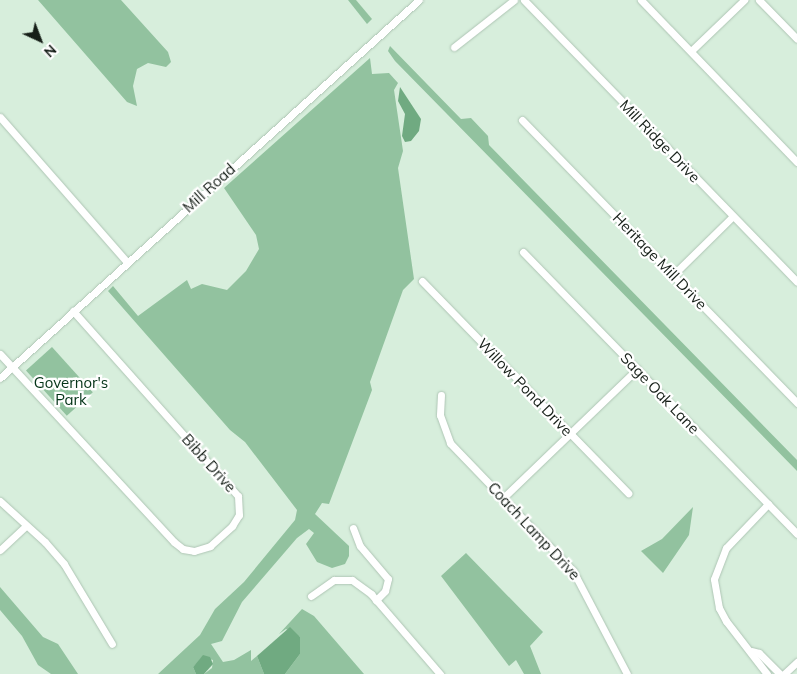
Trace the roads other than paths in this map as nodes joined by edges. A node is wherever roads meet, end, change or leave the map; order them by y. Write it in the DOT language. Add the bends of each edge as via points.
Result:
graph roads {
  1 [pos="418,0"];
  2 [pos="514,0"];
  3 [pos="524,0"];
  4 [pos="641,0"];
  5 [pos="744,0"];
  6 [pos="759,0"];
  7 [pos="797,39"];
  8 [pos="454,47"];
  9 [pos="691,51"];
  10 [pos="522,120"];
  11 [pos="2,122"];
  12 [pos="797,162"];
  13 [pos="733,216"];
  14 [pos="523,252"];
  15 [pos="127,262"];
  16 [pos="673,275"];
  17 [pos="422,280"];
  18 [pos="797,282"];
  19 [pos="73,311"];
  20 [pos="0,354"];
  21 [pos="12,367"];
  22 [pos="637,369"];
  23 [pos="0,378"];
  24 [pos="441,395"];
  25 [pos="797,403"];
  26 [pos="569,433"];
  27 [pos="628,493"];
  28 [pos="504,497"];
  29 [pos="0,501"];
  30 [pos="768,504"];
  31 [pos="25,527"];
  32 [pos="352,528"];
  33 [pos="797,534"];
  34 [pos="0,550"];
  35 [pos="311,596"];
  36 [pos="376,600"];
  37 [pos="112,644"];
  38 [pos="752,651"];
  39 [pos="797,662"];
  40 [pos="440,674"];
  41 [pos="627,674"];
  42 [pos="767,674"];
  43 [pos="780,674"];
  44 [pos="784,674"];
  1 -- 15 [label="street, Mill Road"];
  2 -- 8 [label="street"];
  3 -- 13 [label="street, Mill Ridge Drive"];
  4 -- 9 [label="street"];
  5 -- 9 [label="street"];
  6 -- 7 [label="street"];
  9 -- 12 [label="street"];
  10 -- 16 [label="street, Heritage Mill Drive"];
  11 -- 15 [label="street"];
  13 -- 16 [label="street"];
  13 -- 18 [label="street, Mill Ridge Drive"];
  14 -- 22 [label="street, Sage Oak Lane"];
  15 -- 19 [label="street, Mill Road"];
  16 -- 25 [label="street, Heritage Mill Drive"];
  17 -- 26 [label="street, Willow Pond Drive"];
  19 -- 21 [label="street, Mill Road"];
  19 -- 21 [label="street, Bibb Drive" via="233,488 240,506 232,526 210,546 194,551 183,549"];
  20 -- 21 [label="street"];
  21 -- 23 [label="street, Mill Road"];
  22 -- 26 [label="street"];
  22 -- 30 [label="street, Sage Oak Lane"];
  24 -- 28 [label="street, Coach Lamp Drive" via="440,415 450,443"];
  26 -- 27 [label="street, Willow Pond Drive"];
  26 -- 28 [label="street"];
  28 -- 41 [label="street, Coach Lamp Drive" via="581,581"];
  29 -- 31 [label="street"];
  30 -- 33 [label="street, Sage Oak Lane"];
  30 -- 38 [label="street" via="726,548 714,579 719,608"];
  31 -- 34 [label="street"];
  31 -- 37 [label="street" via="45,542 64,564"];
  32 -- 36 [label="street" via="360,546 388,579"];
  35 -- 36 [label="street" via="325,585 343,579 352,580"];
  36 -- 40 [label="street"];
  38 -- 42 [label="street" via="753,658"];
  38 -- 43 [label="street" via="759,652"];
  39 -- 44 [label="street"];
}
